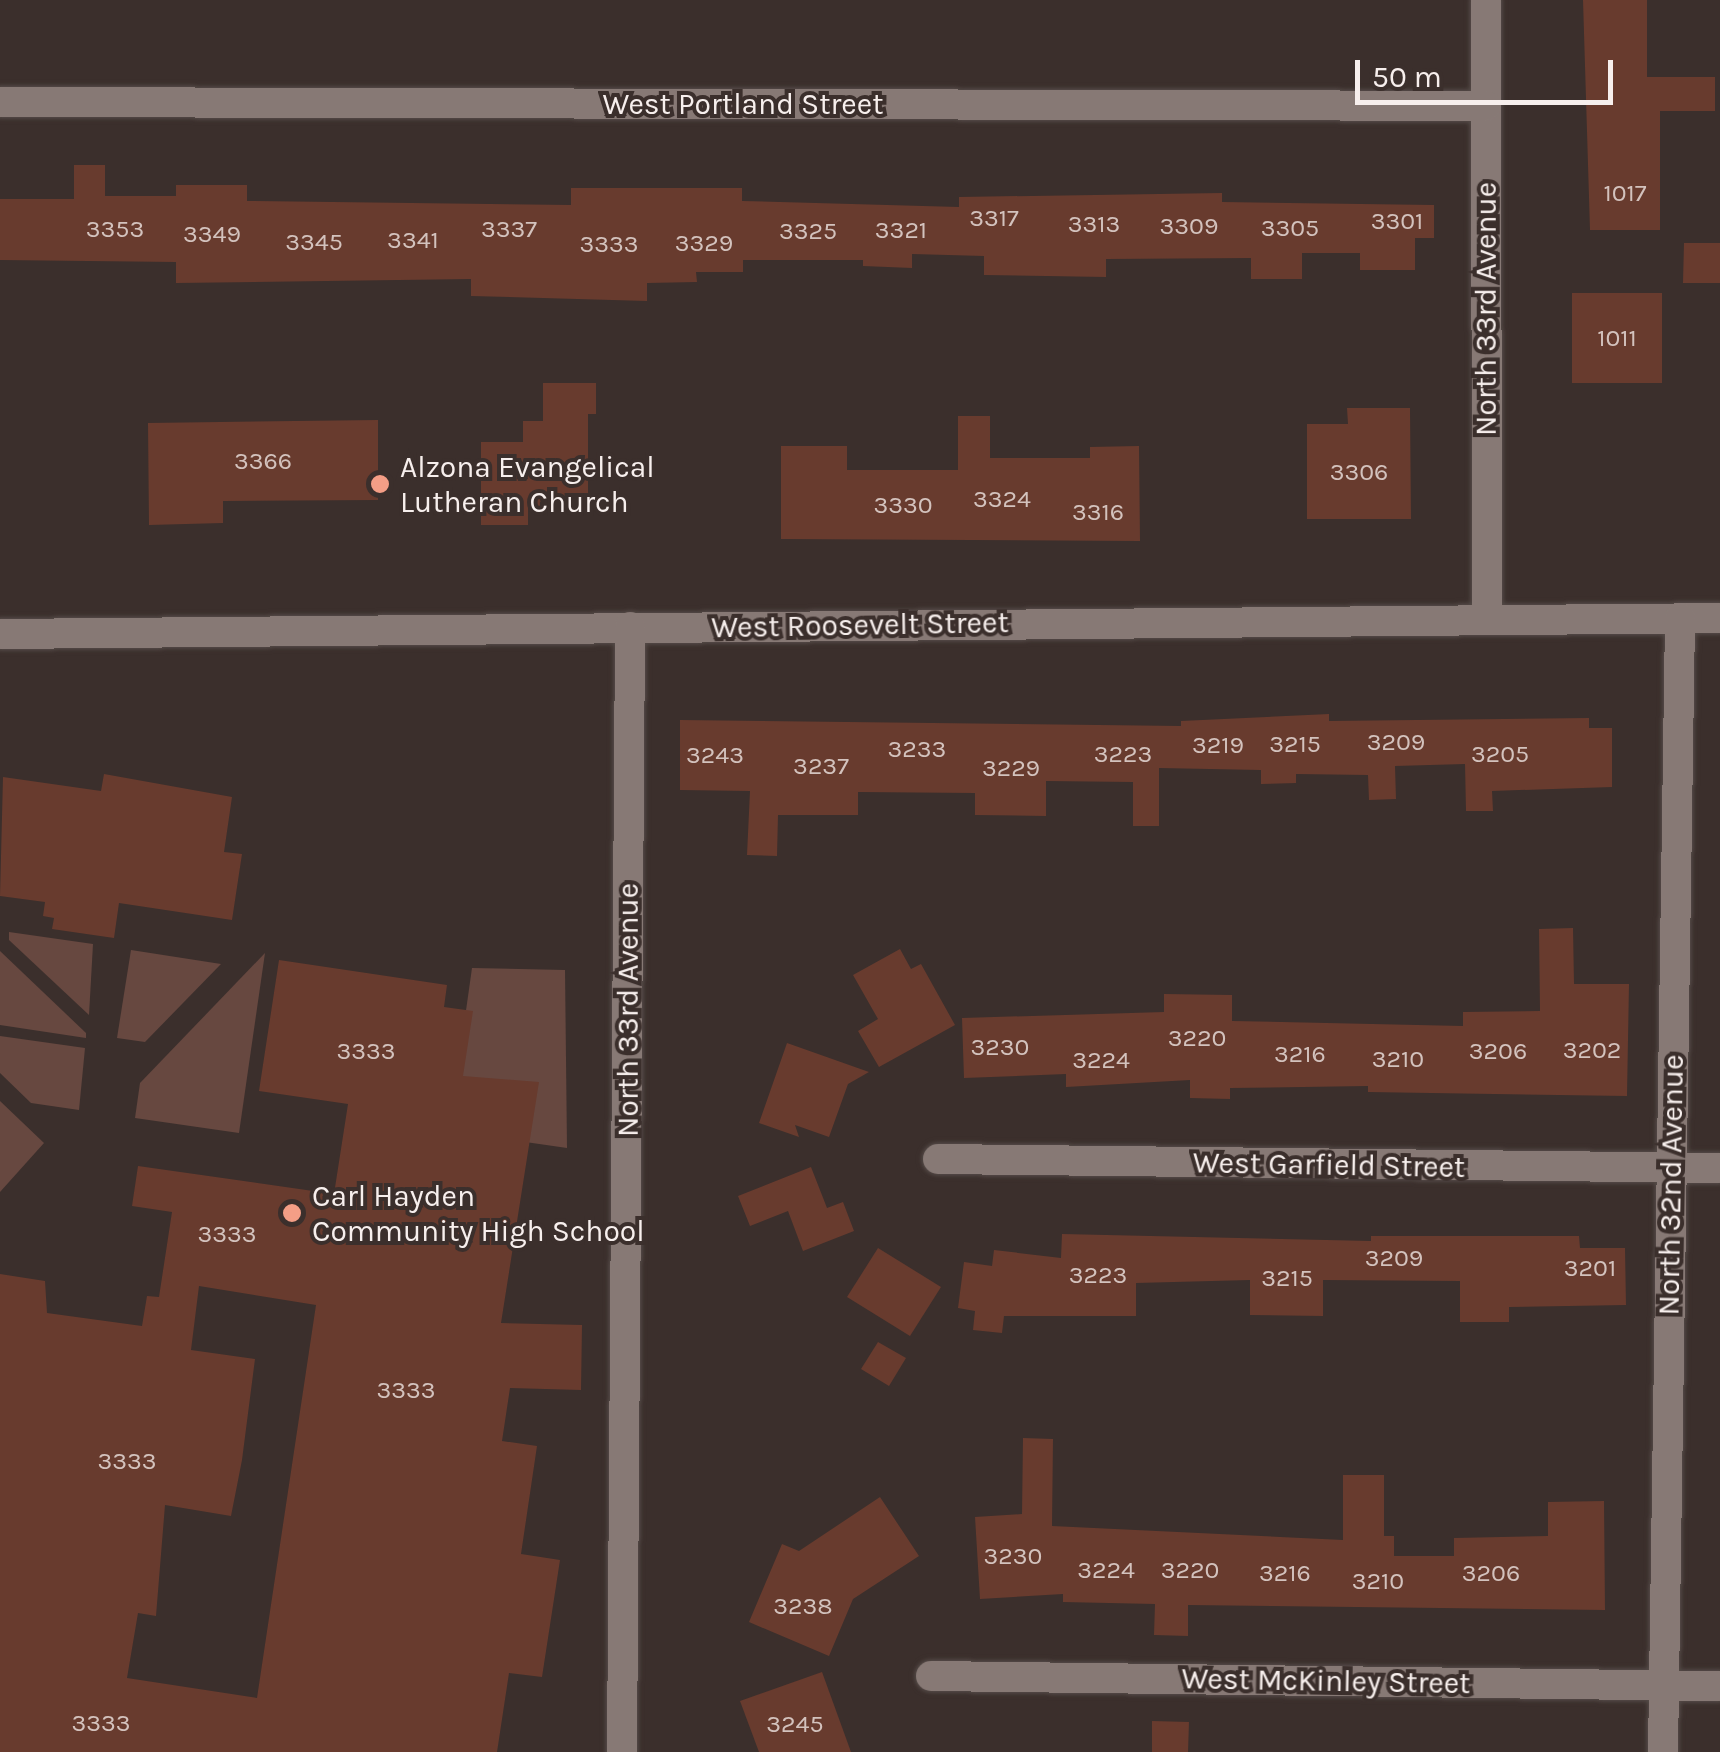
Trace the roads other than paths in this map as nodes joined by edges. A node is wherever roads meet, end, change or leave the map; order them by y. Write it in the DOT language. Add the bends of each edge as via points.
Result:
graph roads {
  1 [pos="1486,0"];
  2 [pos="0,102"];
  3 [pos="1486,106"];
  4 [pos="1487,618"];
  5 [pos="1680,618"];
  6 [pos="1720,618"];
  7 [pos="630,627"];
  8 [pos="0,634"];
  9 [pos="938,1159"];
  10 [pos="1672,1168"];
  11 [pos="1720,1168"];
  12 [pos="931,1676"];
  13 [pos="1663,1685"];
  14 [pos="1720,1686"];
  15 [pos="622,1752"];
  16 [pos="1663,1752"];
  1 -- 3 [label="street, North 33rd Avenue"];
  2 -- 3 [label="street, West Portland Street"];
  3 -- 4 [label="street, North 33rd Avenue"];
  4 -- 5 [label="street, West Roosevelt Street"];
  4 -- 7 [label="street, West Roosevelt Street"];
  5 -- 6 [label="street, West Roosevelt Street"];
  5 -- 10 [label="street, North 32nd Avenue"];
  7 -- 8 [label="street, West Roosevelt Street"];
  7 -- 15 [label="street, North 33rd Avenue"];
  9 -- 10 [label="street, West Garfield Street"];
  10 -- 11 [label="street, West Garfield Street"];
  10 -- 13 [label="street, North 32nd Avenue"];
  12 -- 13 [label="street, West McKinley Street"];
  13 -- 14 [label="street, West McKinley Street"];
  13 -- 16 [label="street, North 32nd Avenue"];
}
